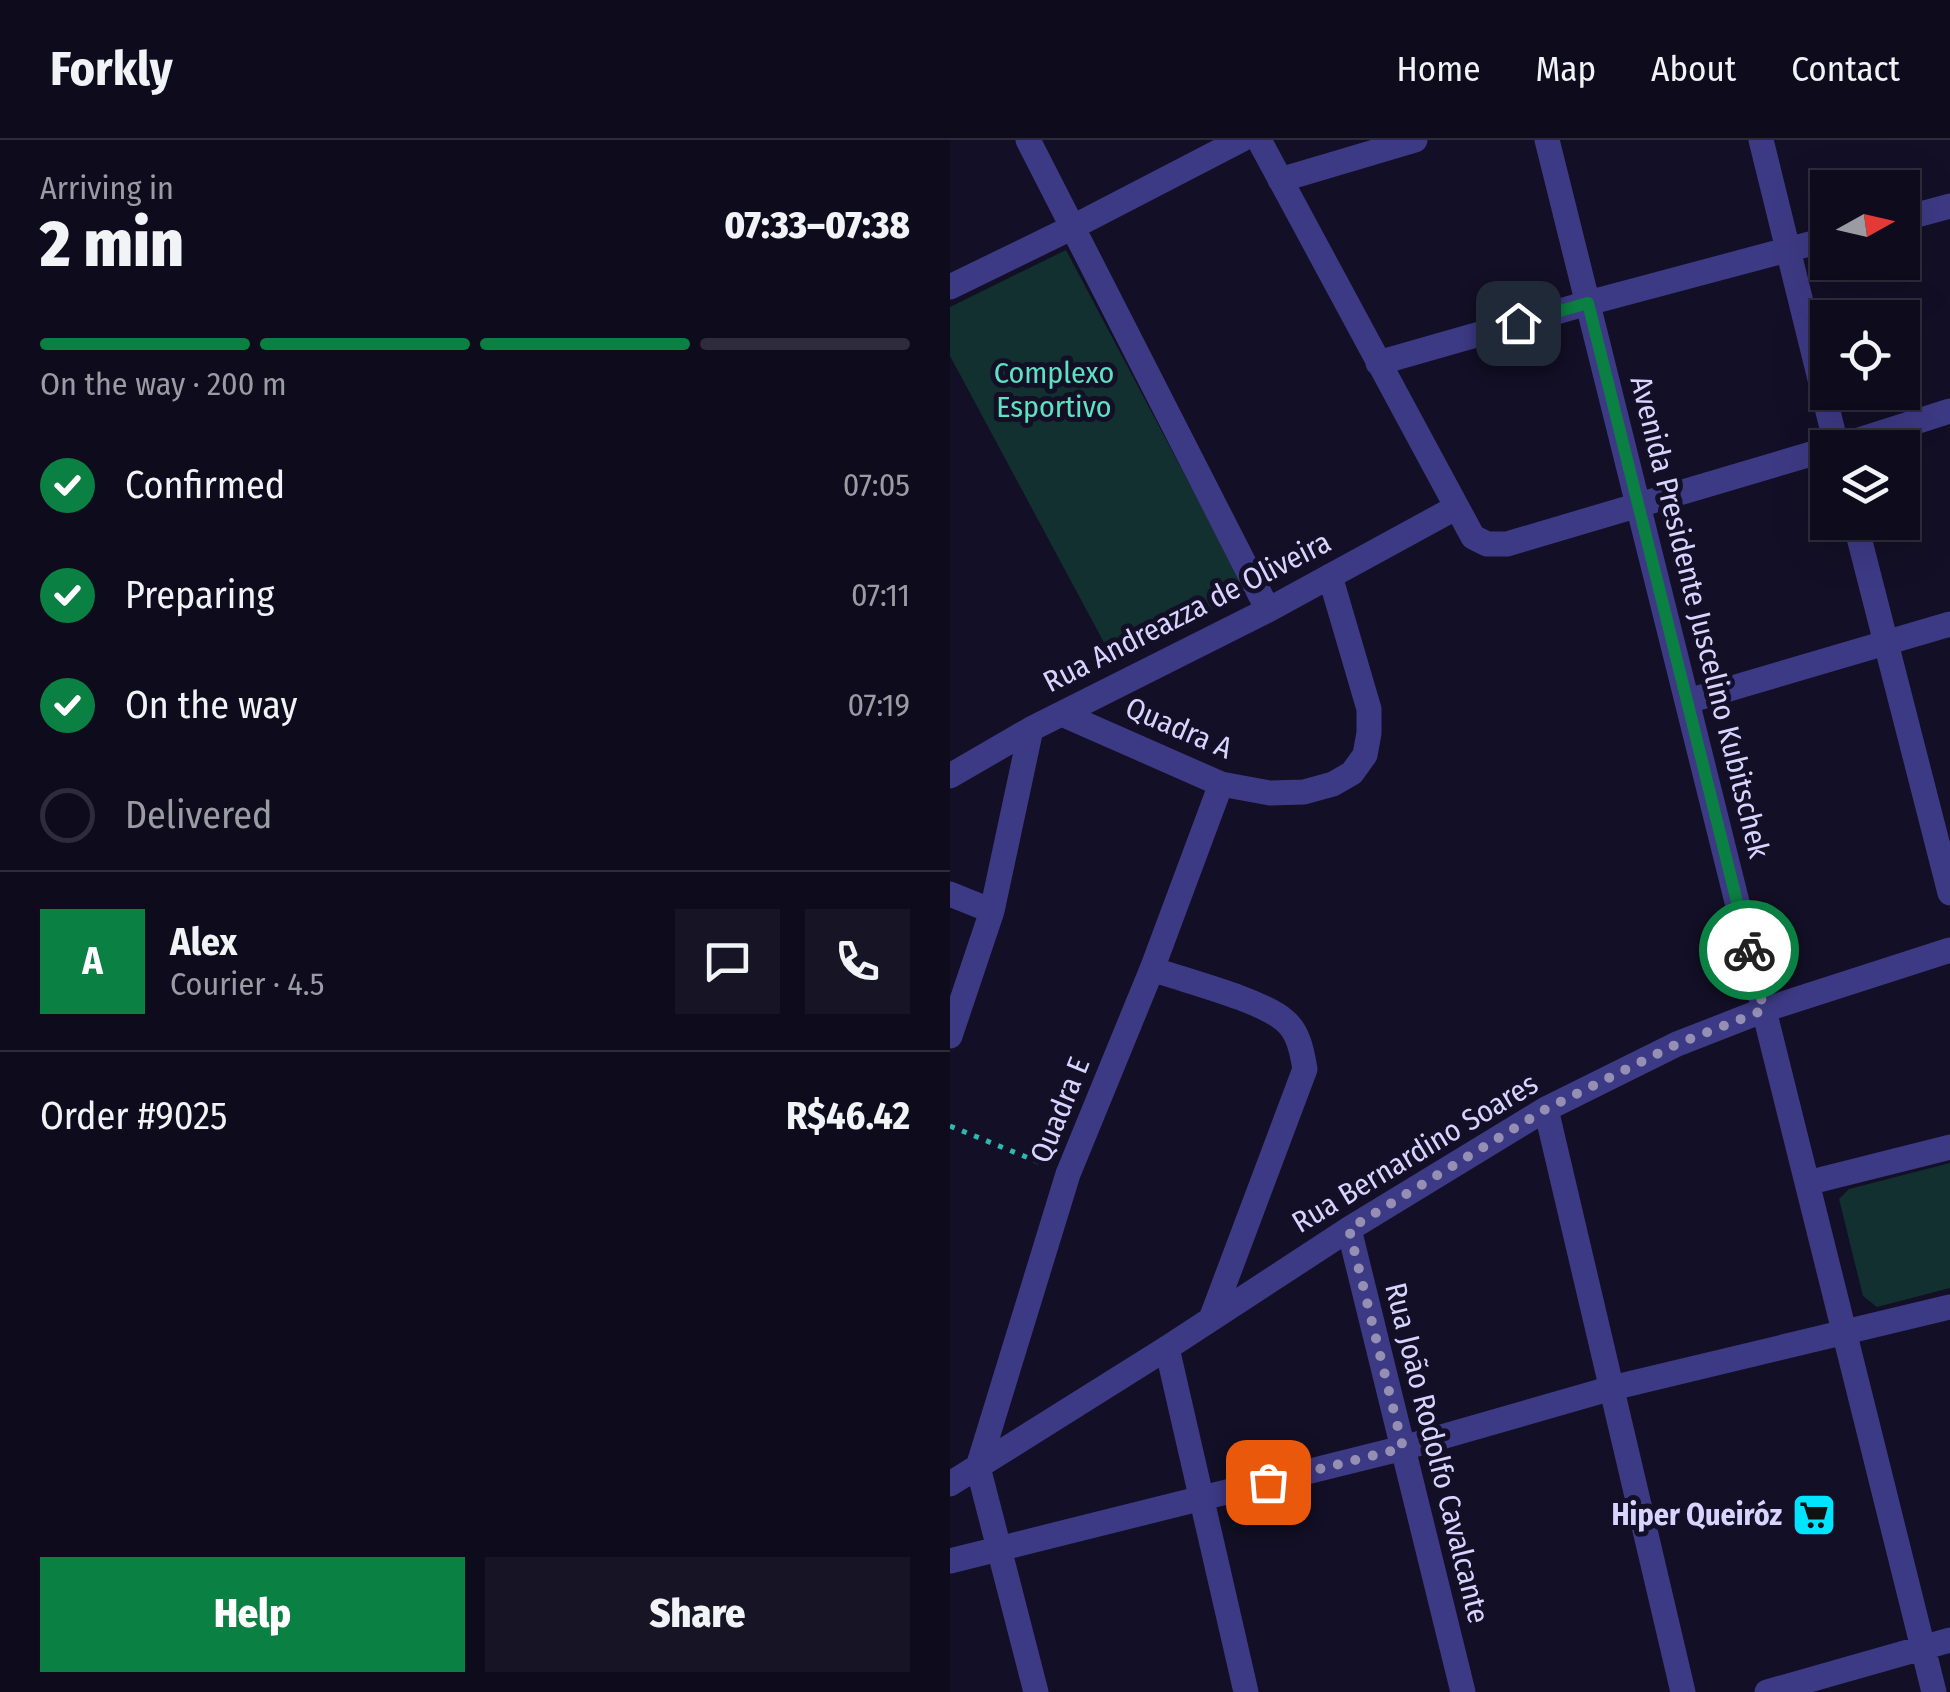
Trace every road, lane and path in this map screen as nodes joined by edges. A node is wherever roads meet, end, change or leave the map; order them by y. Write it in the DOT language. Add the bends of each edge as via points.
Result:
graph roads {
  1 [pos="1028,140"];
  2 [pos="1240,140"];
  3 [pos="1259,140"];
  4 [pos="1415,140"];
  5 [pos="1547,140"];
  6 [pos="1761,140"];
  7 [pos="1280,180"];
  8 [pos="1950,206"];
  9 [pos="1920,214"];
  10 [pos="1073,227"];
  11 [pos="1810,244"];
  12 [pos="1788,249"];
  13 [pos="950,286"];
  14 [pos="1588,303"];
  15 [pos="1378,363"];
  16 [pos="1950,411"];
  17 [pos="1830,430"];
  18 [pos="1890,430"];
  19 [pos="1810,455"];
  20 [pos="1639,505"];
  21 [pos="1455,508"];
  22 [pos="1859,540"];
  23 [pos="1330,576"];
  24 [pos="1268,610"];
  25 [pos="1950,624"];
  26 [pos="1885,645"];
  27 [pos="1688,701"];
  28 [pos="1062,714"];
  29 [pos="1031,730"];
  30 [pos="950,776"];
  31 [pos="1221,784"];
  32 [pos="1950,893"];
  33 [pos="950,894"];
  34 [pos="992,910"];
  35 [pos="1950,950"];
  36 [pos="1152,970"];
  37 [pos="1764,1010"];
  38 [pos="950,1036"];
  39 [pos="1546,1109"];
  40 [pos="950,1126"];
  41 [pos="1950,1147"];
  42 [pos="1068,1174"];
  43 [pos="1807,1183"];
  44 [pos="1349,1229"];
  45 [pos="1950,1306"];
  46 [pos="1211,1320"];
  47 [pos="1846,1333"];
  48 [pos="1167,1348"];
  49 [pos="1612,1388"];
  50 [pos="1403,1448"];
  51 [pos="978,1467"];
  52 [pos="950,1484"];
  53 [pos="1202,1499"];
  54 [pos="999,1549"];
  55 [pos="950,1562"];
  56 [pos="1950,1640"];
  57 [pos="1923,1647"];
  58 [pos="1036,1692"];
  59 [pos="1246,1692"];
  60 [pos="1463,1692"];
  61 [pos="1683,1692"];
  62 [pos="1768,1692"];
  63 [pos="1934,1692"];
  1 -- 10 [label="street"];
  2 -- 10 [label="street"];
  3 -- 7 [label="street"];
  4 -- 7 [label="street"];
  5 -- 14 [label="street, Avenida Presidente Juscelino Kubitschek"];
  6 -- 12 [label="street"];
  7 -- 15 [label="street"];
  8 -- 9 [label="street"];
  10 -- 13 [label="street"];
  10 -- 24 [label="street"];
  11 -- 12 [label="street"];
  12 -- 14 [label="street"];
  12 -- 17 [label="street"];
  14 -- 15 [label="street"];
  14 -- 20 [label="street, Avenida Presidente Juscelino Kubitschek"];
  15 -- 21 [label="street"];
  16 -- 18 [label="street"];
  19 -- 20 [label="street"];
  20 -- 21 [label="street" via="1507,544 1473,537"];
  20 -- 27 [label="street, Avenida Presidente Juscelino Kubitschek"];
  21 -- 23 [label="street, Rua Andreazza de Oliveira"];
  22 -- 26 [label="street"];
  23 -- 24 [label="street, Rua Andreazza de Oliveira"];
  23 -- 31 [label="street, Quadra A" via="1369,709 1365,755 1352,772 1304,792"];
  24 -- 28 [label="street, Rua Andreazza de Oliveira"];
  25 -- 26 [label="street"];
  26 -- 27 [label="street"];
  26 -- 32 [label="street"];
  27 -- 37 [label="street, Avenida Presidente Juscelino Kubitschek"];
  28 -- 29 [label="street, Rua Andreazza de Oliveira"];
  28 -- 31 [label="street, Quadra A"];
  29 -- 30 [label="street, Rua Andreazza de Oliveira"];
  29 -- 34 [label="street"];
  31 -- 36 [label="street, Quadra E"];
  33 -- 34 [label="street"];
  34 -- 38 [label="street"];
  35 -- 37 [label="street, Rua Bernardino Soares"];
  36 -- 42 [label="street, Quadra E"];
  36 -- 46 [label="street" via="1262,1006 1286,1021 1300,1041 1305,1070"];
  37 -- 39 [label="street, Rua Bernardino Soares" via="1677,1044"];
  37 -- 43 [label="street, Avenida Presidente Juscelino Kubitschek"];
  39 -- 44 [label="street, Rua Bernardino Soares"];
  39 -- 49 [label="street"];
  40 -- 42 [label="path"];
  41 -- 43 [label="street"];
  42 -- 51 [label="street, Quadra E"];
  43 -- 47 [label="street, Avenida Presidente Juscelino Kubitschek"];
  44 -- 46 [label="street, Rua Bernardino Soares"];
  44 -- 50 [label="street, Rua João Rodolfo Cavalcante"];
  45 -- 47 [label="street"];
  46 -- 48 [label="street, Rua Bernardino Soares"];
  47 -- 49 [label="street"];
  47 -- 57 [label="street, Avenida Presidente Juscelino Kubitschek"];
  48 -- 51 [label="street, Rua Bernardino Soares"];
  48 -- 53 [label="street"];
  49 -- 50 [label="street"];
  49 -- 61 [label="street"];
  50 -- 53 [label="street"];
  50 -- 60 [label="street, Rua João Rodolfo Cavalcante"];
  51 -- 52 [label="street, Rua Bernardino Soares"];
  51 -- 54 [label="street"];
  53 -- 54 [label="street"];
  53 -- 59 [label="street"];
  54 -- 55 [label="street"];
  54 -- 58 [label="street"];
  56 -- 57 [label="street"];
  57 -- 62 [label="street"];
  57 -- 63 [label="street, Avenida Presidente Juscelino Kubitschek"];
}
